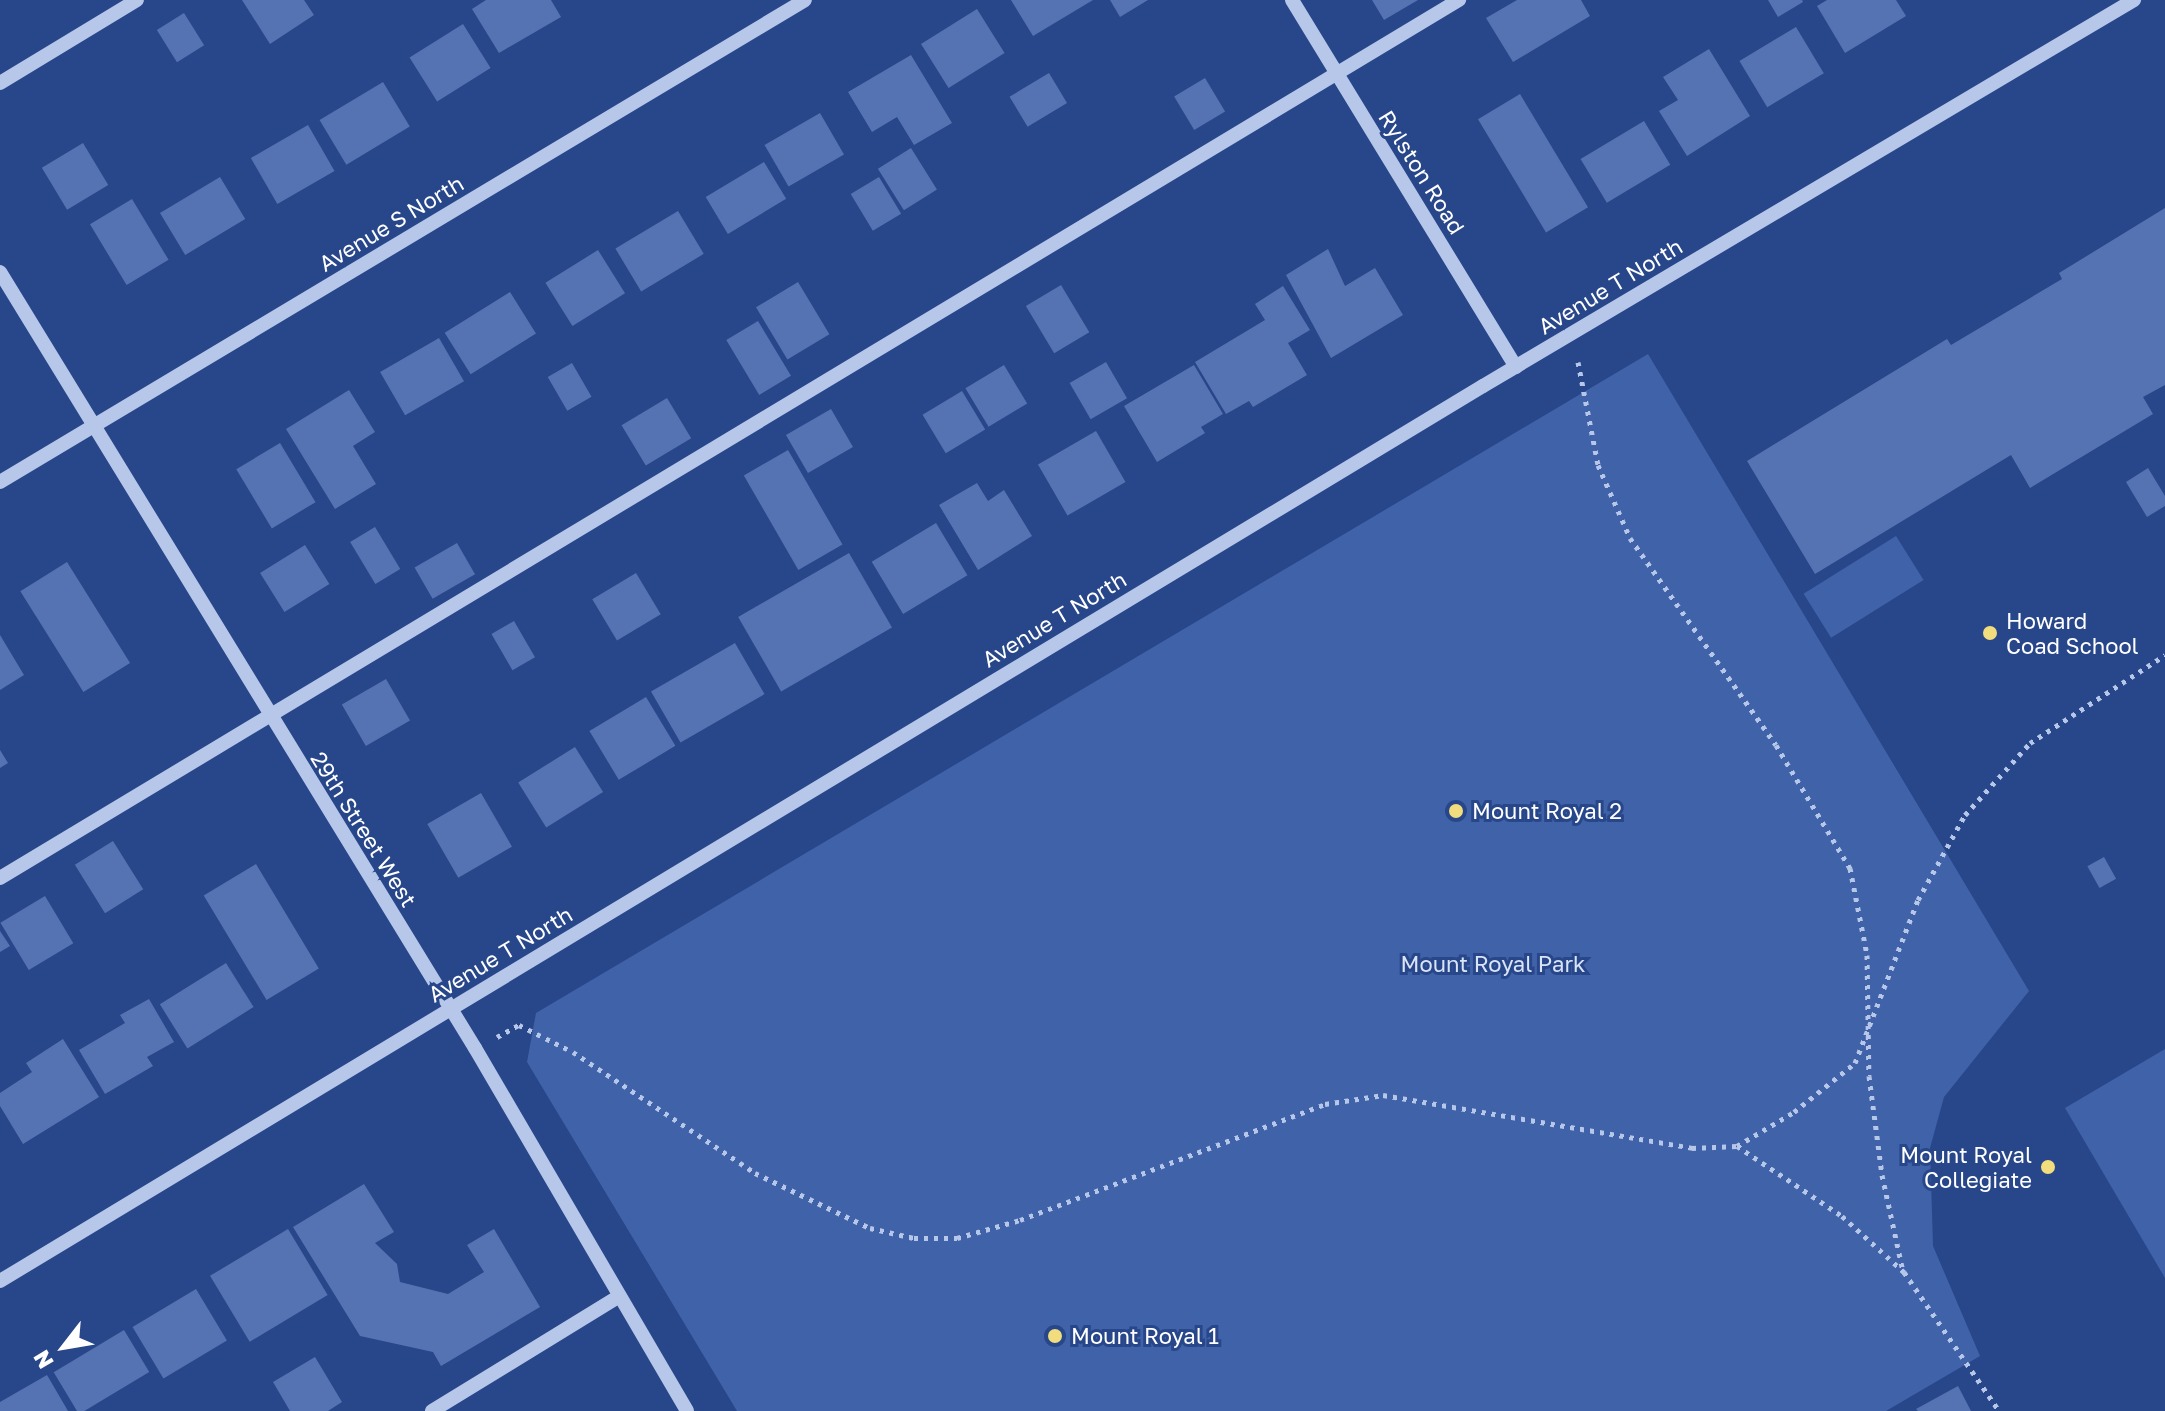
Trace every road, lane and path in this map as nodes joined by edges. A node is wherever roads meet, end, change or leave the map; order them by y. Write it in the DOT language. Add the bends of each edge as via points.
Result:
graph roads {
  1 [pos="137,0"];
  2 [pos="805,0"];
  3 [pos="1292,0"];
  4 [pos="1459,0"];
  5 [pos="2134,0"];
  6 [pos="1335,74"];
  7 [pos="0,83"];
  8 [pos="0,272"];
  9 [pos="1565,338"];
  10 [pos="1516,367"];
  11 [pos="93,427"];
  12 [pos="0,482"];
  13 [pos="2165,655"];
  14 [pos="267,716"];
  15 [pos="0,878"];
  16 [pos="451,1010"];
  17 [pos="1870,1024"];
  18 [pos="475,1048"];
  19 [pos="1737,1146"];
  20 [pos="1904,1272"];
  21 [pos="0,1281"];
  22 [pos="620,1296"];
  23 [pos="432,1411"];
  24 [pos="687,1411"];
  25 [pos="1999,1411"];
  1 -- 7 [label="street"];
  2 -- 11 [label="street, Avenue S North"];
  3 -- 6 [label="street, Rylston Road"];
  4 -- 6 [label="street"];
  5 -- 9 [label="street, Avenue T North"];
  6 -- 10 [label="street, Rylston Road"];
  6 -- 14 [label="street"];
  8 -- 11 [label="street, 29th Street West"];
  9 -- 10 [label="street, Avenue T North"];
  9 -- 17 [label="path" via="1578,361 1598,465 1630,538 1776,745 1850,868 1867,955"];
  10 -- 16 [label="street, Avenue T North"];
  11 -- 12 [label="street, Avenue S North"];
  11 -- 14 [label="street, 29th Street West"];
  13 -- 17 [label="path" via="2030,743 1965,815 1918,900"];
  14 -- 15 [label="street"];
  14 -- 16 [label="street, 29th Street West"];
  16 -- 18 [label="street, 29th Street West"];
  16 -- 21 [label="street, Avenue T North"];
  17 -- 19 [label="path" via="1855,1063 1794,1112"];
  17 -- 20 [label="path" via="1869,1076 1882,1175"];
  18 -- 19 [label="path" via="519,1025 573,1052 755,1173 870,1228 914,1238 957,1238 1020,1220 1325,1104 1383,1095 1692,1148"];
  18 -- 22 [label="street, 29th Street West"];
  19 -- 20 [label="path" via="1842,1216"];
  20 -- 25 [label="path"];
  22 -- 23 [label="street"];
  22 -- 24 [label="street, 29th Street West"];
}
